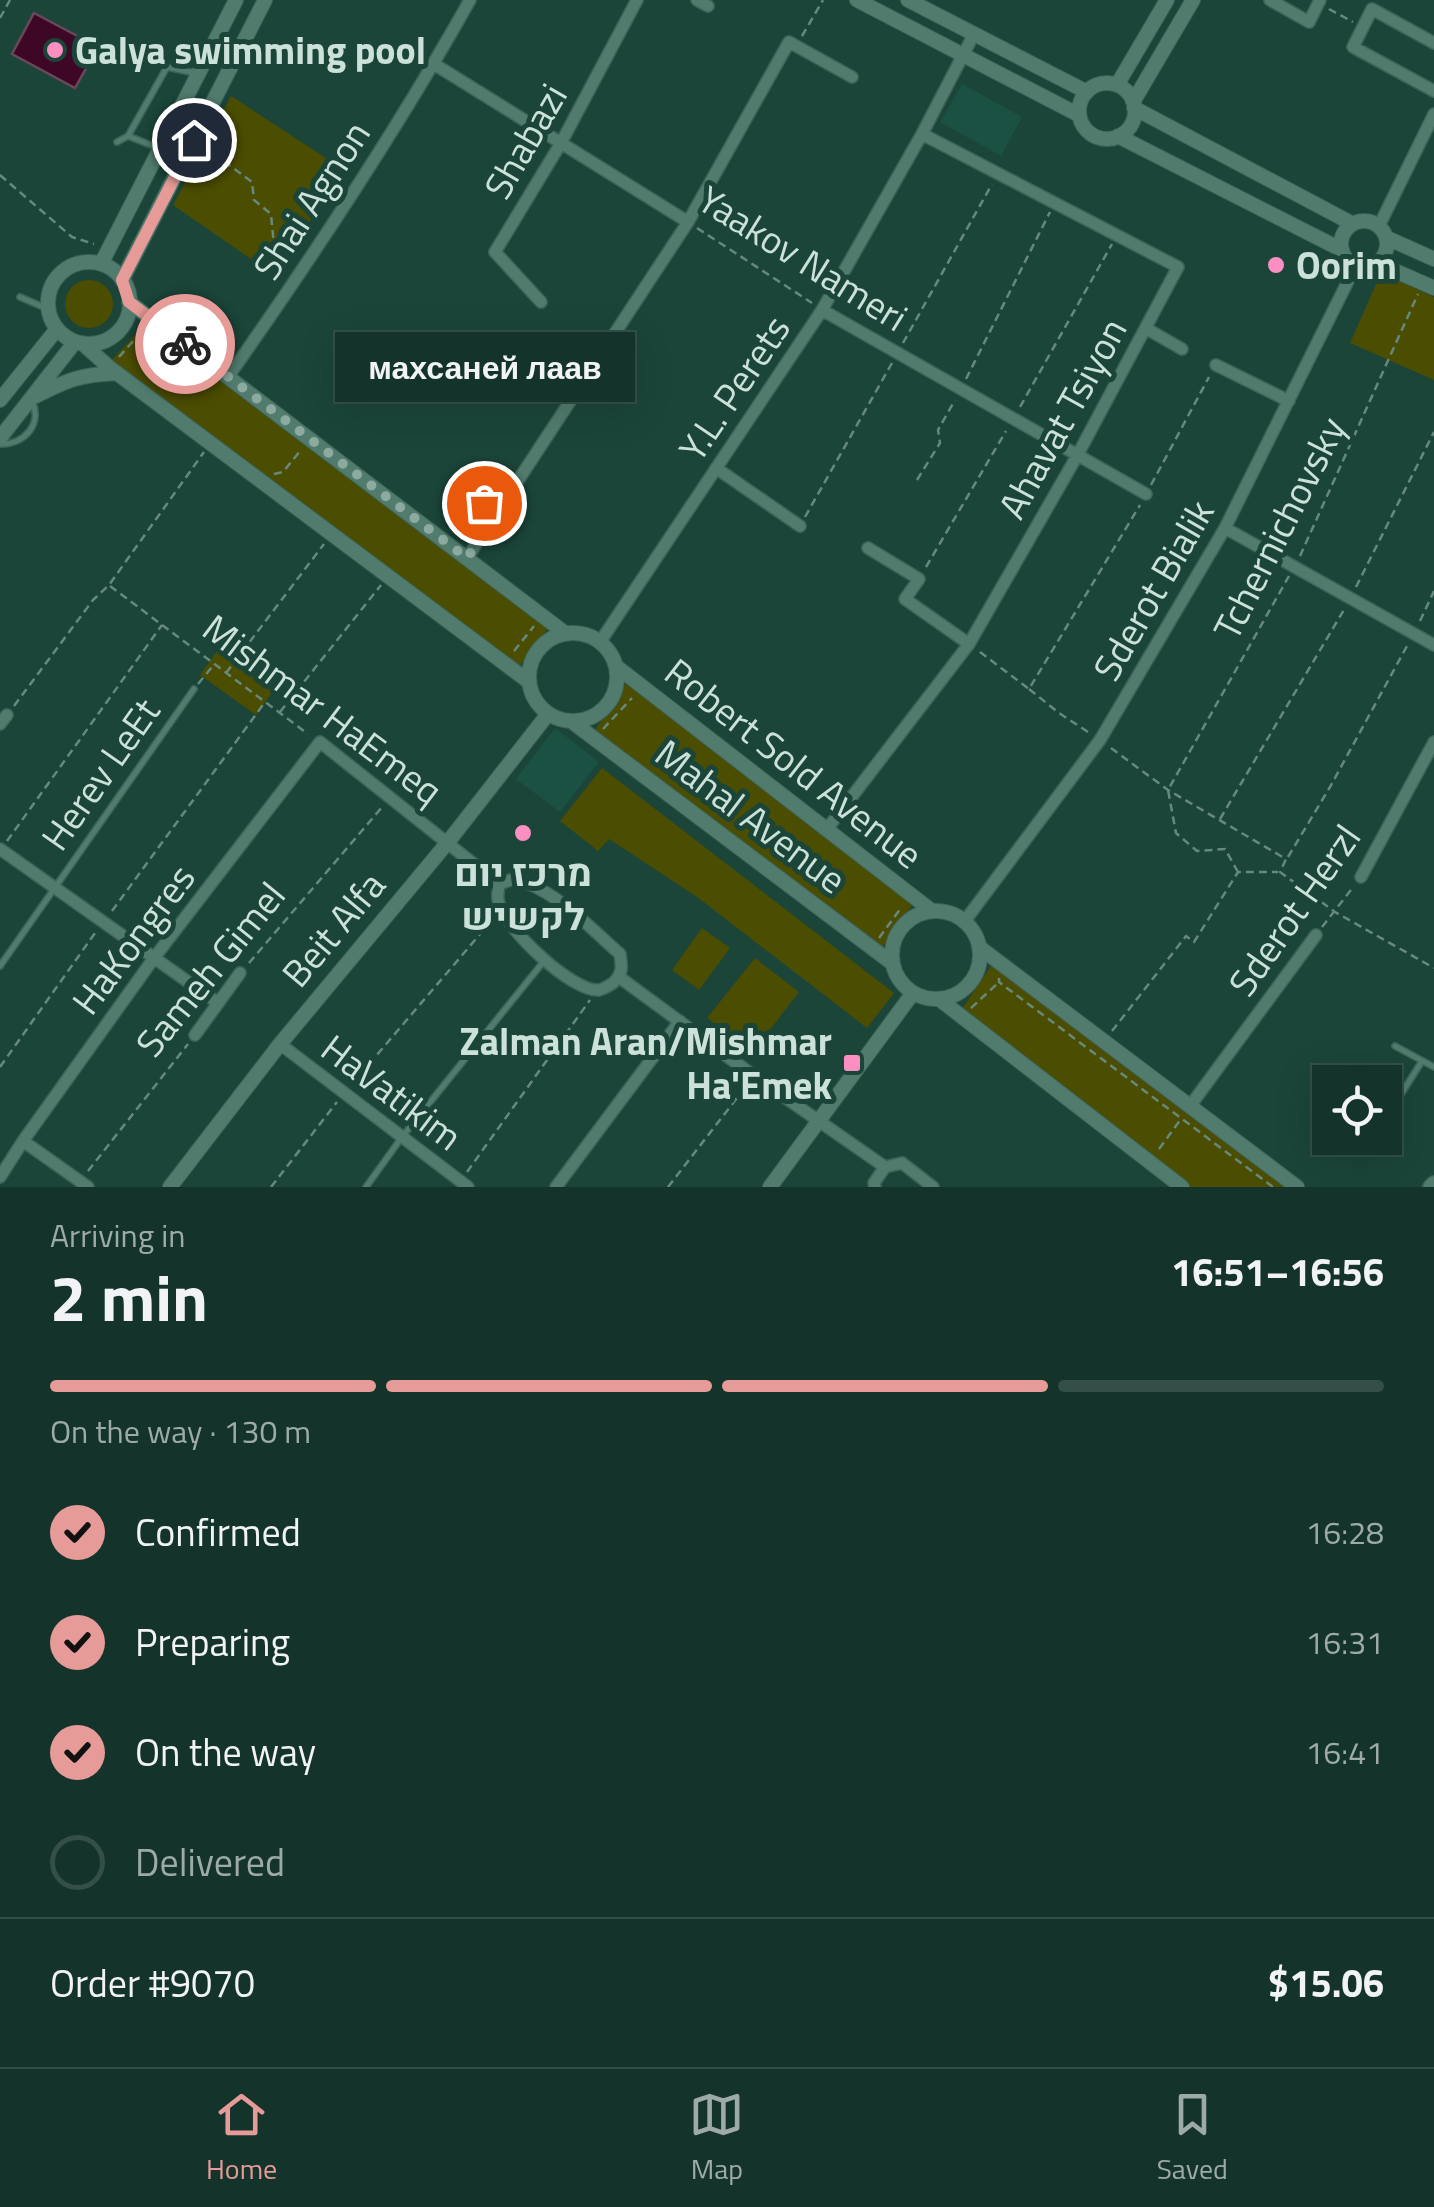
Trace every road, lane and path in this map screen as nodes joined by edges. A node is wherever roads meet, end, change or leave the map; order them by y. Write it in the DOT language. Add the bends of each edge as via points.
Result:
graph roads {
  1 [pos="10,0"];
  2 [pos="236,0"];
  3 [pos="264,0"];
  4 [pos="470,0"];
  5 [pos="637,0"];
  6 [pos="823,0"];
  7 [pos="857,0"];
  8 [pos="1167,0"];
  9 [pos="1193,0"];
  10 [pos="1270,0"];
  11 [pos="910,1"];
  12 [pos="1319,2"];
  13 [pos="0,18"];
  14 [pos="1363,28"];
  15 [pos="974,34"];
  16 [pos="1434,43"];
  17 [pos="796,46"];
  18 [pos="963,55"];
  19 [pos="434,64"];
  20 [pos="198,73"];
  21 [pos="852,78"];
  22 [pos="1116,86"];
  23 [pos="1434,90"];
  24 [pos="1087,92"];
  25 [pos="1134,105"];
  26 [pos="1434,114"];
  27 [pos="1079,115"];
  28 [pos="922,134"];
  29 [pos="128,136"];
  30 [pos="1118,136"];
  31 [pos="194,140"];
  32 [pos="117,142"];
  33 [pos="562,143"];
  34 [pos="160,148"];
  35 [pos="0,176"];
  36 [pos="1055,202"];
  37 [pos="688,222"];
  38 [pos="1353,224"];
  39 [pos="1383,232"];
  40 [pos="109,248"];
  41 [pos="1342,250"];
  42 [pos="1434,259"];
  43 [pos="1377,263"];
  44 [pos="101,264"];
  45 [pos="1356,265"];
  46 [pos="297,278"];
  47 [pos="122,280"];
  48 [pos="1429,286"];
  49 [pos="20,297"];
  50 [pos="129,302"];
  51 [pos="540,302"];
  52 [pos="48,309"];
  53 [pos="822,310"];
  54 [pos="57,329"];
  55 [pos="144,329"];
  56 [pos="1147,329"];
  57 [pos="79,343"];
  58 [pos="1182,349"];
  59 [pos="1216,365"];
  60 [pos="114,370"];
  61 [pos="228,377"];
  62 [pos="961,389"];
  63 [pos="32,399"];
  64 [pos="0,400"];
  65 [pos="1288,401"];
  66 [pos="1434,432"];
  67 [pos="310,440"];
  68 [pos="0,441"];
  69 [pos="210,443"];
  70 [pos="1077,456"];
  71 [pos="716,468"];
  72 [pos="259,479"];
  73 [pos="917,480"];
  74 [pos="1146,494"];
  75 [pos="484,503"];
  76 [pos="498,513"];
  77 [pos="800,526"];
  78 [pos="1225,528"];
  79 [pos="332,534"];
  80 [pos="868,548"];
  81 [pos="467,558"];
  82 [pos="1294,567"];
  83 [pos="388,576"];
  84 [pos="109,585"];
  85 [pos="1434,591"];
  86 [pos="1351,598"];
  87 [pos="535,625"];
  88 [pos="162,626"];
  89 [pos="566,633"];
  90 [pos="1414,633"];
  91 [pos="600,642"];
  92 [pos="968,644"];
  93 [pos="1434,644"];
  94 [pos="504,663"];
  95 [pos="214,665"];
  96 [pos="617,667"];
  97 [pos="225,674"];
  98 [pos="528,681"];
  99 [pos="194,689"];
  100 [pos="1029,689"];
  101 [pos="633,697"];
  102 [pos="265,702"];
  103 [pos="279,713"];
  104 [pos="548,714"];
  105 [pos="3,720"];
  106 [pos="571,722"];
  107 [pos="594,739"];
  108 [pos="1100,740"];
  109 [pos="320,742"];
  110 [pos="1434,742"];
  111 [pos="1168,790"];
  112 [pos="391,797"];
  113 [pos="1220,819"];
  114 [pos="826,830"];
  115 [pos="448,842"];
  116 [pos="0,849"];
  117 [pos="1286,859"];
  118 [pos="1238,872"];
  119 [pos="1280,872"];
  120 [pos="1361,877"];
  121 [pos="500,884"];
  122 [pos="54,887"];
  123 [pos="905,902"];
  124 [pos="501,910"];
  125 [pos="932,912"];
  126 [pos="1334,912"];
  127 [pos="104,922"];
  128 [pos="964,922"];
  129 [pos="1316,935"];
  130 [pos="979,947"];
  131 [pos="872,948"];
  132 [pos="154,958"];
  133 [pos="544,961"];
  134 [pos="998,961"];
  135 [pos="892,963"];
  136 [pos="0,966"];
  137 [pos="1434,968"];
  138 [pos="240,973"];
  139 [pos="619,977"];
  140 [pos="999,982"];
  141 [pos="597,991"];
  142 [pos="913,993"];
  143 [pos="939,999"];
  144 [pos="218,1003"];
  145 [pos="961,1016"];
  146 [pos="680,1021"];
  147 [pos="196,1035"];
  148 [pos="1104,1042"];
  149 [pos="280,1044"];
  150 [pos="1395,1046"];
  151 [pos="1422,1061"];
  152 [pos="0,1067"];
  153 [pos="1434,1068"];
  154 [pos="754,1076"];
  155 [pos="344,1093"];
  156 [pos="1402,1093"];
  157 [pos="1186,1112"];
  158 [pos="819,1121"];
  159 [pos="402,1137"];
  160 [pos="22,1141"];
  161 [pos="1150,1162"];
  162 [pos="885,1167"];
  163 [pos="1,1172"];
  164 [pos="84,1184"];
  165 [pos="464,1184"];
  166 [pos="170,1187"];
  167 [pos="271,1187"];
  168 [pos="366,1187"];
  169 [pos="556,1187"];
  170 [pos="668,1187"];
  171 [pos="770,1187"];
  172 [pos="875,1187"];
  173 [pos="932,1187"];
  174 [pos="1182,1187"];
  175 [pos="1272,1187"];
  176 [pos="1298,1187"];
  1 -- 13 [label="path"];
  2 -- 20 [label="street"];
  3 -- 31 [label="street"];
  4 -- 19 [label="street, Shai Agnon"];
  5 -- 33 [label="street, Shabazi"];
  6 -- 17 [label="path"];
  7 -- 18 [label="street"];
  8 -- 22 [label="street"];
  9 -- 25 [label="street"];
  10 -- 12 [label="street" via="1309,22"];
  11 -- 15 [label="street"];
  12 -- 14 [label="path"];
  14 -- 16 [label="street" via="1372,10"];
  14 -- 23 [label="street" via="1354,47"];
  15 -- 18 [label="street, Y.L. Perets"];
  15 -- 24 [label="street"];
  17 -- 21 [label="street"];
  17 -- 37 [label="street" via="788,42"];
  18 -- 27 [label="street"];
  18 -- 28 [label="street, Y.L. Perets"];
  19 -- 33 [label="street, Yaakov Nameri"];
  19 -- 46 [label="street, Shai Agnon"];
  20 -- 29 [label="lane" via="167,67"];
  20 -- 34 [label="street"];
  22 -- 24 [label="street"];
  22 -- 25 [label="street"];
  24 -- 27 [label="street"];
  25 -- 30 [label="street" via="1131,125"];
  25 -- 38 [label="street"];
  26 -- 39 [label="street"];
  27 -- 30 [label="street" via="1093,135"];
  28 -- 36 [label="street, Ahavat Tsiyon"];
  28 -- 53 [label="street, Y.L. Perets"];
  29 -- 32 [label="lane"];
  29 -- 34 [label="lane"];
  30 -- 41 [label="street"];
  31 -- 46 [label="path" via="252,182 254,200 272,214 274,246"];
  31 -- 47 [label="street"];
  33 -- 37 [label="street, Yaakov Nameri"];
  33 -- 51 [label="street, Shabazi" via="496,252"];
  34 -- 40 [label="street"];
  35 -- 40 [label="path" via="72,238"];
  36 -- 56 [label="street, Ahavat Tsiyon" via="1178,267"];
  36 -- 62 [label="path"];
  37 -- 53 [label="path, Yaakov Nameri"];
  37 -- 76 [label="street"];
  38 -- 39 [label="street" via="1366,221"];
  38 -- 41 [label="street"];
  39 -- 42 [label="street"];
  39 -- 43 [label="street" via="1386,252"];
  40 -- 44 [label="street"];
  41 -- 45 [label="street"];
  43 -- 45 [label="street"];
  43 -- 48 [label="street"];
  44 -- 47 [label="street"];
  44 -- 52 [label="street" via="67,268 52,286"];
  45 -- 65 [label="street, Sderot Bialik"];
  46 -- 61 [label="street, Shai Agnon"];
  47 -- 50 [label="street"];
  48 -- 82 [label="path, Tchernichovsky"];
  49 -- 52 [label="lane"];
  50 -- 57 [label="street" via="116,334"];
  50 -- 61 [label="street"];
  52 -- 54 [label="street"];
  53 -- 62 [label="street, Yaakov Nameri"];
  53 -- 71 [label="street, Y.L. Perets"];
  54 -- 57 [label="street"];
  54 -- 64 [label="street"];
  55 -- 60 [label="path"];
  56 -- 58 [label="street"];
  56 -- 70 [label="street, Ahavat Tsiyon"];
  57 -- 60 [label="street"];
  57 -- 63 [label="street"];
  59 -- 65 [label="street"];
  59 -- 74 [label="path"];
  60 -- 63 [label="street" via="68,379"];
  60 -- 69 [label="street"];
  61 -- 67 [label="street"];
  62 -- 70 [label="street, Yaakov Nameri"];
  62 -- 73 [label="path"];
  63 -- 68 [label="street"];
  65 -- 78 [label="street, Sderot Bialik"];
  66 -- 86 [label="path"];
  67 -- 72 [label="path" via="283,472"];
  67 -- 81 [label="street"];
  69 -- 72 [label="street"];
  69 -- 84 [label="path"];
  70 -- 74 [label="street, Yaakov Nameri"];
  70 -- 92 [label="street, Ahavat Tsiyon"];
  71 -- 77 [label="street"];
  71 -- 91 [label="street, Y.L. Perets"];
  72 -- 79 [label="street"];
  74 -- 100 [label="path"];
  75 -- 76 [label="lane"];
  76 -- 81 [label="street"];
  78 -- 82 [label="street"];
  78 -- 108 [label="street, Sderot Bialik"];
  79 -- 83 [label="street"];
  79 -- 97 [label="path"];
  80 -- 92 [label="street" via="919,579 905,599"];
  81 -- 89 [label="street"];
  82 -- 86 [label="street"];
  82 -- 111 [label="path, Tchernichovsky"];
  83 -- 94 [label="street"];
  83 -- 103 [label="path"];
  84 -- 88 [label="path, Mishmar HaEmeq"];
  84 -- 105 [label="path"];
  85 -- 90 [label="path"];
  86 -- 90 [label="street"];
  86 -- 113 [label="path"];
  87 -- 94 [label="path"];
  88 -- 95 [label="path, Mishmar HaEmeq"];
  88 -- 116 [label="path"];
  89 -- 91 [label="street"];
  89 -- 98 [label="street" via="534,655"];
  90 -- 93 [label="street"];
  90 -- 117 [label="path"];
  91 -- 96 [label="street"];
  92 -- 100 [label="path"];
  92 -- 114 [label="street, Ahavat Tsiyon"];
  94 -- 98 [label="street"];
  95 -- 97 [label="path, Mishmar HaEmeq"];
  95 -- 99 [label="path, Herev LeEt"];
  96 -- 106 [label="street" via="608,706"];
  96 -- 114 [label="street, Robert Sold Avenue"];
  97 -- 102 [label="path, Mishmar HaEmeq"];
  98 -- 104 [label="street"];
  99 -- 122 [label="lane, Herev LeEt"];
  100 -- 108 [label="path"];
  101 -- 107 [label="path"];
  102 -- 103 [label="path, Mishmar HaEmeq"];
  102 -- 127 [label="path"];
  103 -- 109 [label="path, Mishmar HaEmeq"];
  104 -- 106 [label="street"];
  104 -- 115 [label="street, Beit Alfa"];
  106 -- 107 [label="street, Mahal Avenue"];
  107 -- 131 [label="street, Mahal Avenue"];
  108 -- 111 [label="path"];
  108 -- 128 [label="street, Sderot Bialik"];
  109 -- 112 [label="street, Mishmar HaEmeq"];
  109 -- 132 [label="street, HaKongres"];
  110 -- 120 [label="street, Sderot Herzl"];
  111 -- 113 [label="path"];
  111 -- 118 [label="path" via="1176,833 1197,851 1224,849"];
  112 -- 115 [label="street, Mishmar HaEmeq"];
  112 -- 138 [label="path, Sameh Gimel"];
  113 -- 117 [label="path"];
  114 -- 125 [label="street, Robert Sold Avenue"];
  115 -- 121 [label="street, Mishmar HaEmeq"];
  115 -- 149 [label="street, Beit Alfa"];
  116 -- 122 [label="street"];
  117 -- 119 [label="path"];
  118 -- 119 [label="path"];
  118 -- 148 [label="path" via="1194,942 1186,936"];
  119 -- 126 [label="path"];
  120 -- 126 [label="path, Sderot Herzl"];
  121 -- 124 [label="street"];
  121 -- 139 [label="street, Mishmar HaEmeq" via="528,882 548,894 620,954"];
  122 -- 127 [label="street"];
  122 -- 136 [label="lane, Herev LeEt"];
  123 -- 131 [label="path"];
  124 -- 133 [label="street"];
  124 -- 155 [label="path"];
  125 -- 128 [label="street"];
  125 -- 135 [label="street" via="906,923"];
  126 -- 129 [label="path, Sderot Herzl"];
  126 -- 137 [label="path"];
  127 -- 132 [label="street"];
  127 -- 152 [label="path"];
  128 -- 130 [label="street"];
  129 -- 157 [label="street, Sderot Herzl"];
  130 -- 134 [label="street"];
  130 -- 143 [label="street" via="980,962 966,988"];
  131 -- 135 [label="street, Mahal Avenue"];
  132 -- 144 [label="street"];
  132 -- 160 [label="street, HaKongres"];
  133 -- 141 [label="street"];
  133 -- 159 [label="lane"];
  134 -- 140 [label="path"];
  134 -- 148 [label="street"];
  135 -- 142 [label="street"];
  138 -- 144 [label="street, Sameh Gimel"];
  139 -- 141 [label="street"];
  139 -- 146 [label="street, Mishmar HaEmeq"];
  140 -- 145 [label="path"];
  140 -- 157 [label="path"];
  141 -- 165 [label="path"];
  142 -- 143 [label="street"];
  142 -- 158 [label="street"];
  143 -- 145 [label="street"];
  144 -- 147 [label="street, Sameh Gimel"];
  145 -- 161 [label="street"];
  146 -- 154 [label="street, Mishmar HaEmeq"];
  146 -- 169 [label="street"];
  147 -- 164 [label="path, Sameh Gimel"];
  148 -- 157 [label="street"];
  149 -- 155 [label="street, HaVatikim"];
  149 -- 166 [label="street, Beit Alfa"];
  150 -- 151 [label="lane"];
  151 -- 153 [label="lane"];
  151 -- 156 [label="lane"];
  154 -- 158 [label="street, Mishmar HaEmeq"];
  154 -- 170 [label="path"];
  155 -- 159 [label="street, HaVatikim"];
  155 -- 167 [label="path"];
  157 -- 161 [label="path"];
  157 -- 175 [label="path"];
  157 -- 176 [label="street"];
  158 -- 162 [label="street, Mishmar HaEmeq"];
  158 -- 171 [label="street"];
  159 -- 165 [label="street, HaVatikim"];
  159 -- 168 [label="lane"];
  160 -- 163 [label="street, HaKongres"];
  160 -- 164 [label="street"];
  161 -- 174 [label="street"];
  162 -- 172 [label="street"];
  162 -- 173 [label="street, Mishmar HaEmeq" via="902,1164"];
}
